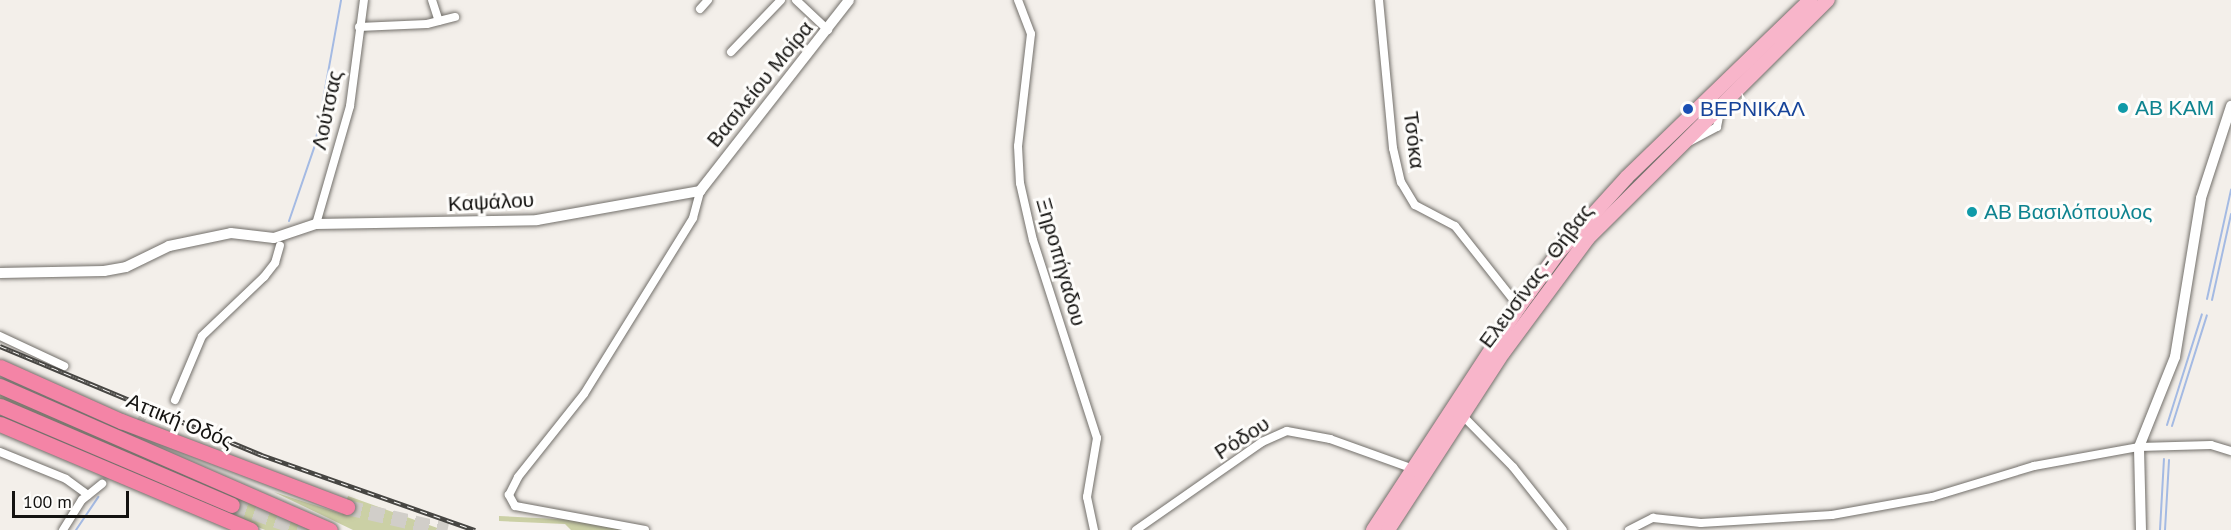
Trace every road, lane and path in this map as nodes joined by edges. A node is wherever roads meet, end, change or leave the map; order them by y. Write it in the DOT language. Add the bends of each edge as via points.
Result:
graph roads {
  1 [pos="363,0"];
  2 [pos="432,0"];
  3 [pos="708,0"];
  4 [pos="782,0"];
  5 [pos="796,0"];
  6 [pos="849,0"];
  7 [pos="1018,0"];
  8 [pos="1379,0"];
  9 [pos="1810,0"];
  10 [pos="1828,0"];
  11 [pos="700,9"];
  12 [pos="455,17"];
  13 [pos="439,21"];
  14 [pos="359,27"];
  15 [pos="828,30"];
  16 [pos="731,52"];
  17 [pos="2231,106"];
  18 [pos="700,191"];
  19 [pos="316,224"];
  20 [pos="282,241"];
  21 [pos="0,273"];
  22 [pos="1519,307"];
  23 [pos="0,336"];
  24 [pos="64,366"];
  25 [pos="0,367"];
  26 [pos="0,386"];
  27 [pos="175,400"];
  28 [pos="0,406"];
  29 [pos="1457,411"];
  30 [pos="0,424"];
  31 [pos="2139,447"];
  32 [pos="2231,451"];
  33 [pos="0,452"];
  34 [pos="1418,472"];
  35 [pos="102,484"];
  36 [pos="88,495"];
  37 [pos="232,505"];
  38 [pos="347,507"];
  39 [pos="63,530"];
  40 [pos="251,530"];
  41 [pos="330,530"];
  42 [pos="645,530"];
  43 [pos="1094,530"];
  44 [pos="1136,530"];
  45 [pos="1373,530"];
  46 [pos="1388,530"];
  47 [pos="1563,530"];
  48 [pos="1629,530"];
  49 [pos="2141,530"];
  1 -- 14 [label="street, Λούτσας"];
  2 -- 13 [label="street"];
  3 -- 11 [label="street"];
  4 -- 16 [label="street"];
  5 -- 15 [label="street"];
  6 -- 15 [label="street, Βασιλείου Μοίρα"];
  7 -- 43 [label="street, Ξηροπήγαδου" via="1031,34 1018,146 1020,183 1033,240 1097,438 1087,497"];
  8 -- 22 [label="street, Τσόκα" via="1393,148 1401,182 1415,205 1455,226"];
  9 -- 22 [label="main road, Ελευσίνας - Θήβας" via="1608,196"];
  10 -- 29 [label="main road, Ελευσίνας - Θήβας" via="1677,147 1569,261"];
  12 -- 13 [label="street"];
  13 -- 14 [label="street"];
  14 -- 19 [label="street, Λούτσας" via="350,106"];
  15 -- 18 [label="street, Βασιλείου Μοίρα"];
  17 -- 31 [label="street" via="2201,198 2175,357"];
  18 -- 19 [label="street, Καψάλου" via="537,220"];
  18 -- 42 [label="street" via="693,218 584,394 510,490 509,500 521,508"];
  19 -- 20 [label="street, Καψάλου"];
  20 -- 21 [label="street" via="231,233 209,236 104,271"];
  20 -- 27 [label="street" via="275,263 264,277 202,336"];
  22 -- 29 [label="main road, Ελευσίνας - Θήβας"];
  23 -- 24 [label="street"];
  25 -- 38 [label="highway, Αττική Οδός" via="121,421"];
  26 -- 41 [label="highway"];
  28 -- 37 [label="highway"];
  29 -- 34 [label="main road, Ελευσίνας - Θήβας"];
  29 -- 47 [label="street" via="1513,467"];
  30 -- 40 [label="highway"];
  31 -- 32 [label="street" via="2211,446"];
  31 -- 48 [label="street" via="2034,466 1932,497 1814,518 1701,523 1653,518"];
  31 -- 49 [label="street"];
  33 -- 36 [label="street" via="66,479"];
  34 -- 44 [label="street, Ρόδου" via="1330,439 1287,430 1262,442"];
  34 -- 45 [label="main road, Ελευσίνας - Θήβας"];
  34 -- 46 [label="main road, Ελευσίνας - Θήβας"];
  35 -- 36 [label="street"];
  36 -- 39 [label="street"];
}
